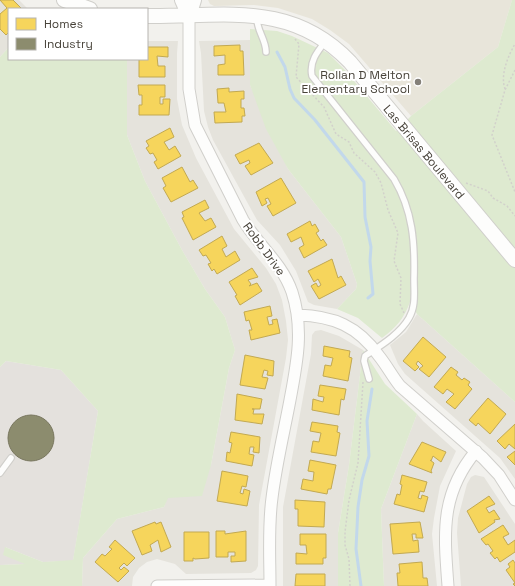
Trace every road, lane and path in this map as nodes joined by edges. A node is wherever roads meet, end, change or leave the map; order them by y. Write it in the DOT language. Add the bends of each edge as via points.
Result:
graph roads {
  1 [pos="64,0"];
  2 [pos="182,0"];
  3 [pos="194,0"];
  4 [pos="87,8"];
  5 [pos="148,16"];
  6 [pos="189,16"];
  7 [pos="257,16"];
  8 [pos="290,37"];
  9 [pos="326,40"];
  10 [pos="515,44"];
  11 [pos="266,52"];
  12 [pos="515,70"];
  13 [pos="505,90"];
  14 [pos="453,186"];
  15 [pos="515,192"];
  16 [pos="515,216"];
  17 [pos="515,260"];
  18 [pos="298,315"];
  19 [pos="409,319"];
  20 [pos="375,350"];
  21 [pos="366,366"];
  22 [pos="369,379"];
  23 [pos="476,451"];
  24 [pos="11,458"];
  25 [pos="0,473"];
  26 [pos="515,500"];
  27 [pos="157,586"];
  28 [pos="270,586"];
  29 [pos="350,586"];
  30 [pos="448,586"];
  1 -- 4 [label="street"];
  2 -- 6 [label="street, Robb Drive"];
  3 -- 6 [label="street, Robb Drive"];
  5 -- 6 [label="street, Las Brisas Boulevard"];
  6 -- 7 [label="street, Las Brisas Boulevard"];
  6 -- 18 [label="street, Robb Drive" via="189,88 194,125 250,231 280,268 291,291"];
  7 -- 9 [label="street, Las Brisas Boulevard" via="291,22"];
  7 -- 11 [label="lane" via="257,25 266,44"];
  8 -- 19 [label="path" via="299,44 296,77 324,107 332,130 349,142 354,152 375,172 381,183 388,210 398,233 394,261 401,278 400,304"];
  9 -- 14 [label="street, Las Brisas Boulevard" via="350,62"];
  9 -- 19 [label="lane" via="312,60 312,76 394,179 409,211 415,256 414,300"];
  10 -- 13 [label="path" via="507,60 503,83"];
  12 -- 13 [label="path"];
  13 -- 15 [label="path" via="492,135"];
  14 -- 16 [label="path" via="466,183 488,191"];
  14 -- 17 [label="street, Las Brisas Boulevard"];
  18 -- 20 [label="street" via="321,316 339,322 362,336"];
  18 -- 28 [label="street, Robb Drive" via="297,360 271,508"];
  19 -- 20 [label="lane"];
  20 -- 21 [label="lane" via="365,356"];
  20 -- 23 [label="street" via="400,386"];
  21 -- 22 [label="lane"];
  21 -- 29 [label="path" via="362,384 358,463 345,532"];
  23 -- 26 [label="street" via="491,465"];
  23 -- 30 [label="street" via="458,476 447,506 444,531"];
  24 -- 25 [label="lane"];
  27 -- 28 [label="street"];
}
